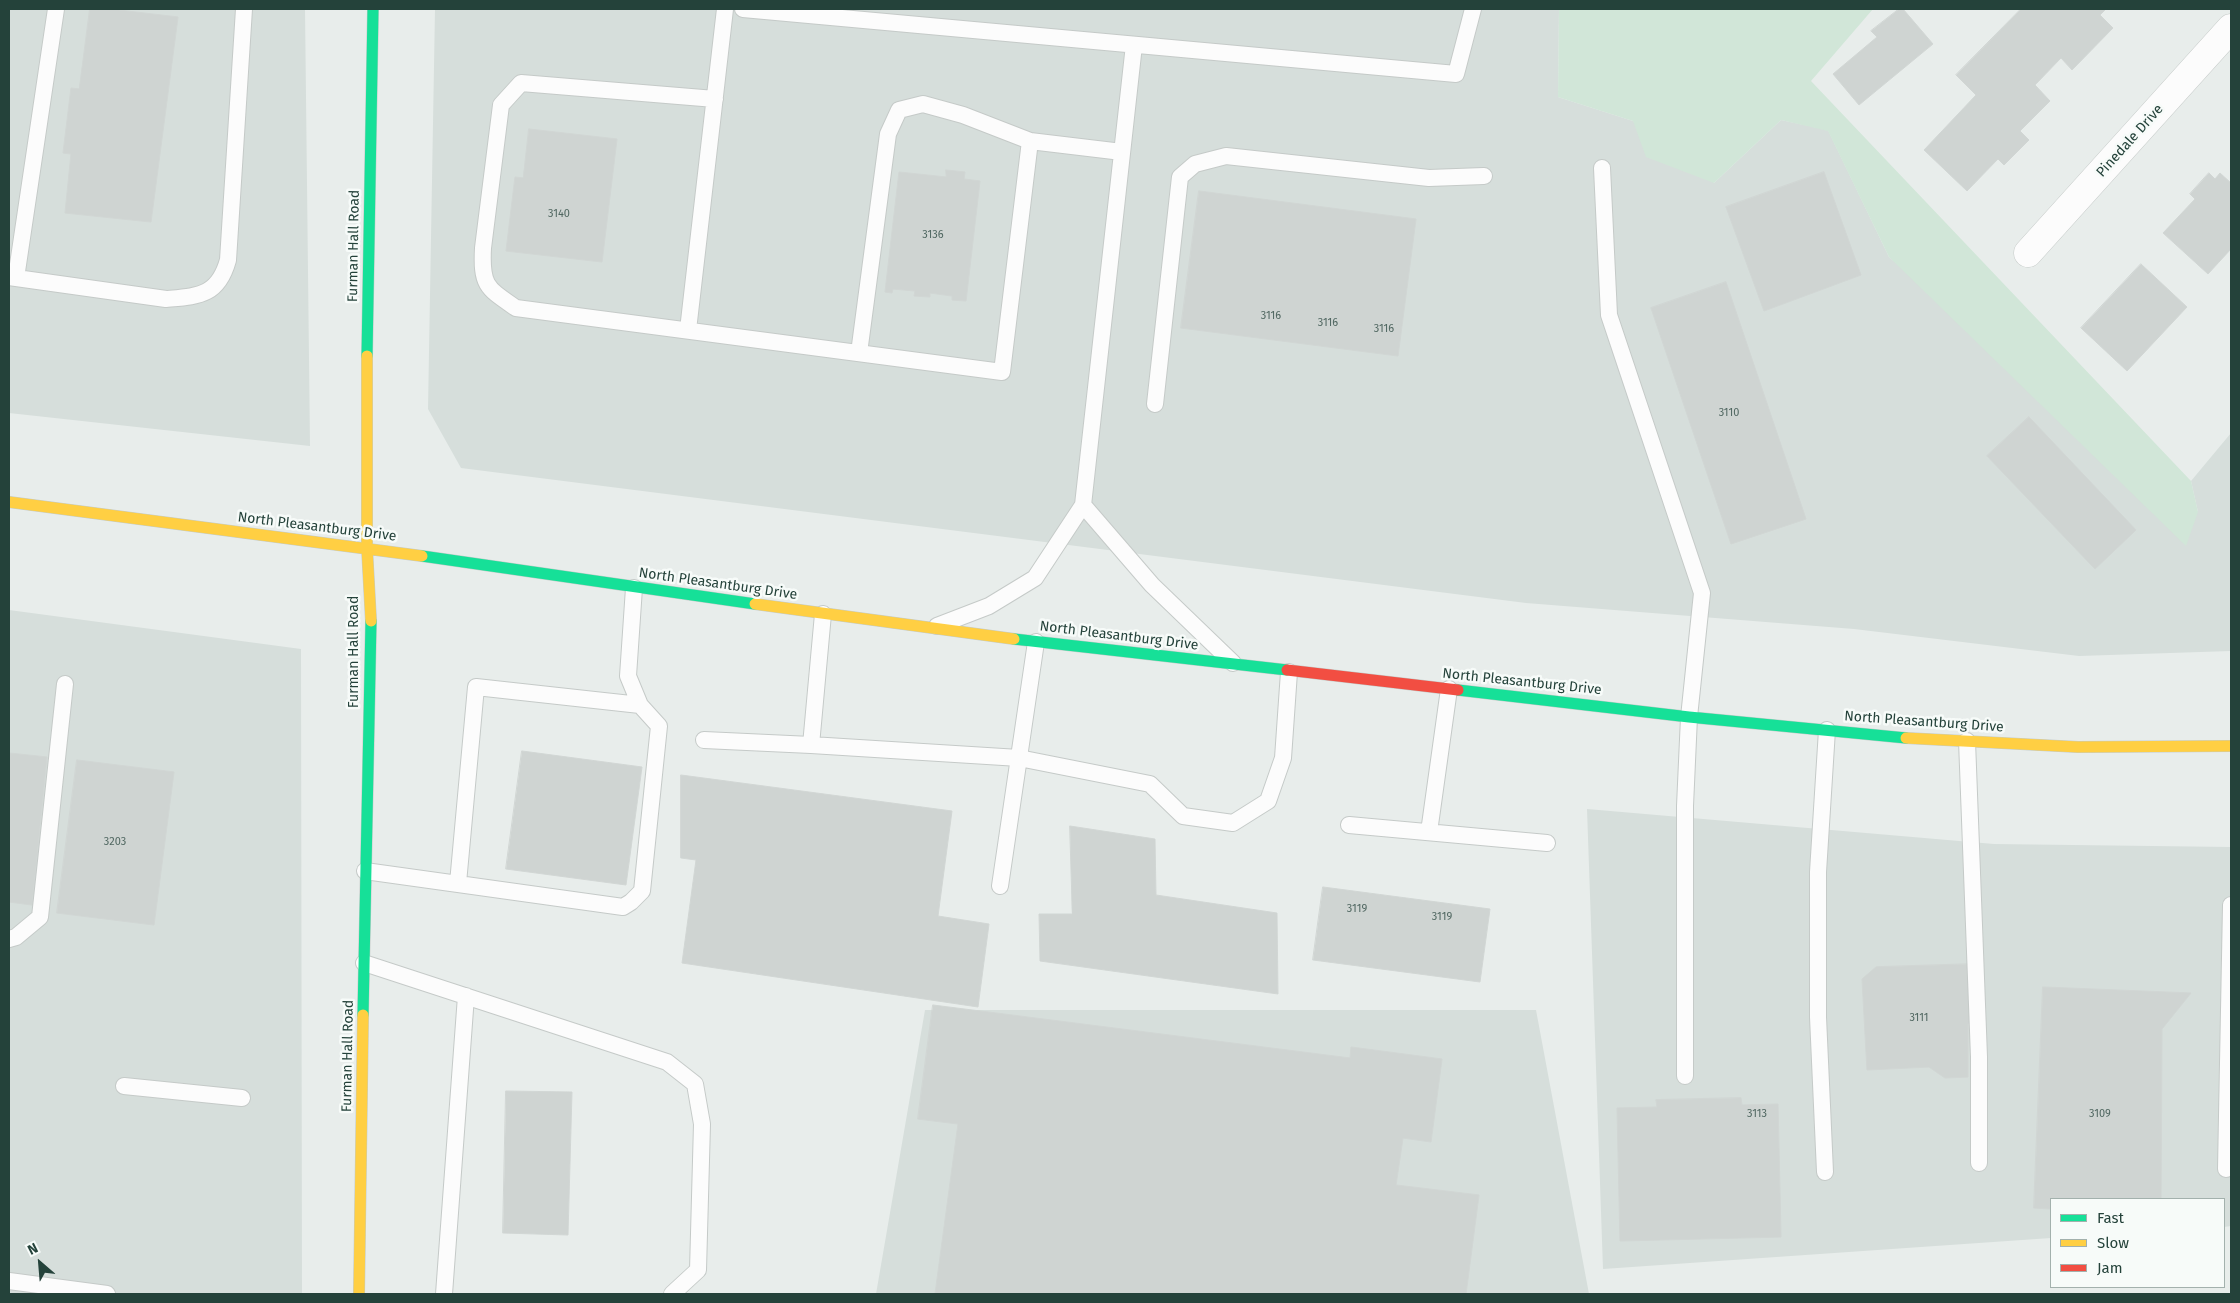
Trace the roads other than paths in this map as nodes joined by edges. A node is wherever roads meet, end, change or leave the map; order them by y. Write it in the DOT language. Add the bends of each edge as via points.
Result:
graph roads {
  1 [pos="56,9"];
  2 [pos="244,9"];
  3 [pos="374,9"];
  4 [pos="725,9"];
  5 [pos="743,9"];
  6 [pos="1473,9"];
  7 [pos="2231,28"];
  8 [pos="1134,44"];
  9 [pos="715,99"];
  10 [pos="1030,141"];
  11 [pos="1122,152"];
  12 [pos="1602,168"];
  13 [pos="1484,176"];
  14 [pos="2028,253"];
  15 [pos="12,277"];
  16 [pos="688,330"];
  17 [pos="859,353"];
  18 [pos="1155,404"];
  19 [pos="9,502"];
  20 [pos="1083,505"];
  21 [pos="367,548"];
  22 [pos="634,588"];
  23 [pos="823,614"];
  24 [pos="930,629"];
  25 [pos="1036,642"];
  26 [pos="1234,664"];
  27 [pos="1289,672"];
  28 [pos="65,684"];
  29 [pos="1449,689"];
  30 [pos="640,705"];
  31 [pos="1689,717"];
  32 [pos="1827,730"];
  33 [pos="704,740"];
  34 [pos="1967,741"];
  35 [pos="810,745"];
  36 [pos="2231,746"];
  37 [pos="1019,758"];
  38 [pos="1349,825"];
  39 [pos="1429,832"];
  40 [pos="1547,843"];
  41 [pos="365,871"];
  42 [pos="458,883"];
  43 [pos="1000,886"];
  44 [pos="2231,905"];
  45 [pos="9,939"];
  46 [pos="364,963"];
  47 [pos="466,996"];
  48 [pos="1685,1076"];
  49 [pos="124,1086"];
  50 [pos="242,1098"];
  51 [pos="1979,1163"];
  52 [pos="2226,1169"];
  53 [pos="1825,1172"];
  54 [pos="9,1281"];
  55 [pos="107,1294"];
  56 [pos="359,1294"];
  57 [pos="444,1294"];
  58 [pos="672,1294"];
  1 -- 15 [label="lane"];
  2 -- 15 [label="lane" via="228,260 224,275 214,288 192,297 166,299"];
  3 -- 21 [label="main road, Furman Hall Road" via="366,400"];
  4 -- 9 [label="lane"];
  5 -- 8 [label="lane"];
  6 -- 8 [label="lane" via="1456,74"];
  7 -- 14 [label="street, Pinedale Drive"];
  8 -- 11 [label="lane"];
  9 -- 16 [label="lane"];
  9 -- 16 [label="lane" via="521,83 501,104 482,268 486,284 516,308"];
  10 -- 11 [label="lane"];
  10 -- 17 [label="lane" via="1002,372"];
  10 -- 17 [label="lane" via="963,115 923,104 900,110 888,134"];
  11 -- 20 [label="lane"];
  12 -- 31 [label="lane" via="1609,315 1702,593"];
  13 -- 18 [label="lane" via="1429,178 1226,156 1195,164 1180,177"];
  16 -- 17 [label="lane"];
  19 -- 21 [label="main road, North Pleasantburg Drive"];
  20 -- 24 [label="lane" via="1035,578 989,606"];
  20 -- 26 [label="lane" via="1152,586"];
  21 -- 22 [label="main road, North Pleasantburg Drive"];
  21 -- 41 [label="main road, Furman Hall Road" via="372,641"];
  22 -- 23 [label="main road, North Pleasantburg Drive"];
  22 -- 30 [label="lane" via="628,676"];
  23 -- 24 [label="main road, North Pleasantburg Drive"];
  23 -- 35 [label="lane"];
  24 -- 25 [label="main road, North Pleasantburg Drive"];
  25 -- 26 [label="main road, North Pleasantburg Drive"];
  25 -- 37 [label="lane"];
  26 -- 27 [label="main road, North Pleasantburg Drive"];
  27 -- 29 [label="main road, North Pleasantburg Drive"];
  27 -- 37 [label="lane" via="1283,758 1268,801 1233,823 1183,816 1150,784"];
  28 -- 45 [label="lane" via="40,918"];
  29 -- 31 [label="main road, North Pleasantburg Drive"];
  29 -- 39 [label="lane"];
  30 -- 42 [label="lane" via="476,687"];
  30 -- 42 [label="lane" via="659,726 642,891 631,902 623,906"];
  31 -- 32 [label="main road, North Pleasantburg Drive"];
  31 -- 48 [label="lane" via="1684,827"];
  32 -- 34 [label="main road, North Pleasantburg Drive"];
  32 -- 53 [label="lane" via="1818,872 1818,1017"];
  33 -- 35 [label="lane"];
  34 -- 36 [label="main road, North Pleasantburg Drive" via="2078,747"];
  34 -- 51 [label="lane"];
  35 -- 37 [label="lane"];
  37 -- 43 [label="lane"];
  38 -- 39 [label="lane"];
  39 -- 40 [label="lane"];
  41 -- 42 [label="lane"];
  41 -- 46 [label="main road, Furman Hall Road"];
  44 -- 52 [label="lane"];
  46 -- 47 [label="lane"];
  46 -- 56 [label="main road, Furman Hall Road"];
  47 -- 57 [label="lane"];
  47 -- 58 [label="lane" via="667,1062 695,1084 702,1124 698,1270"];
  49 -- 50 [label="lane"];
  54 -- 55 [label="lane"];
}
